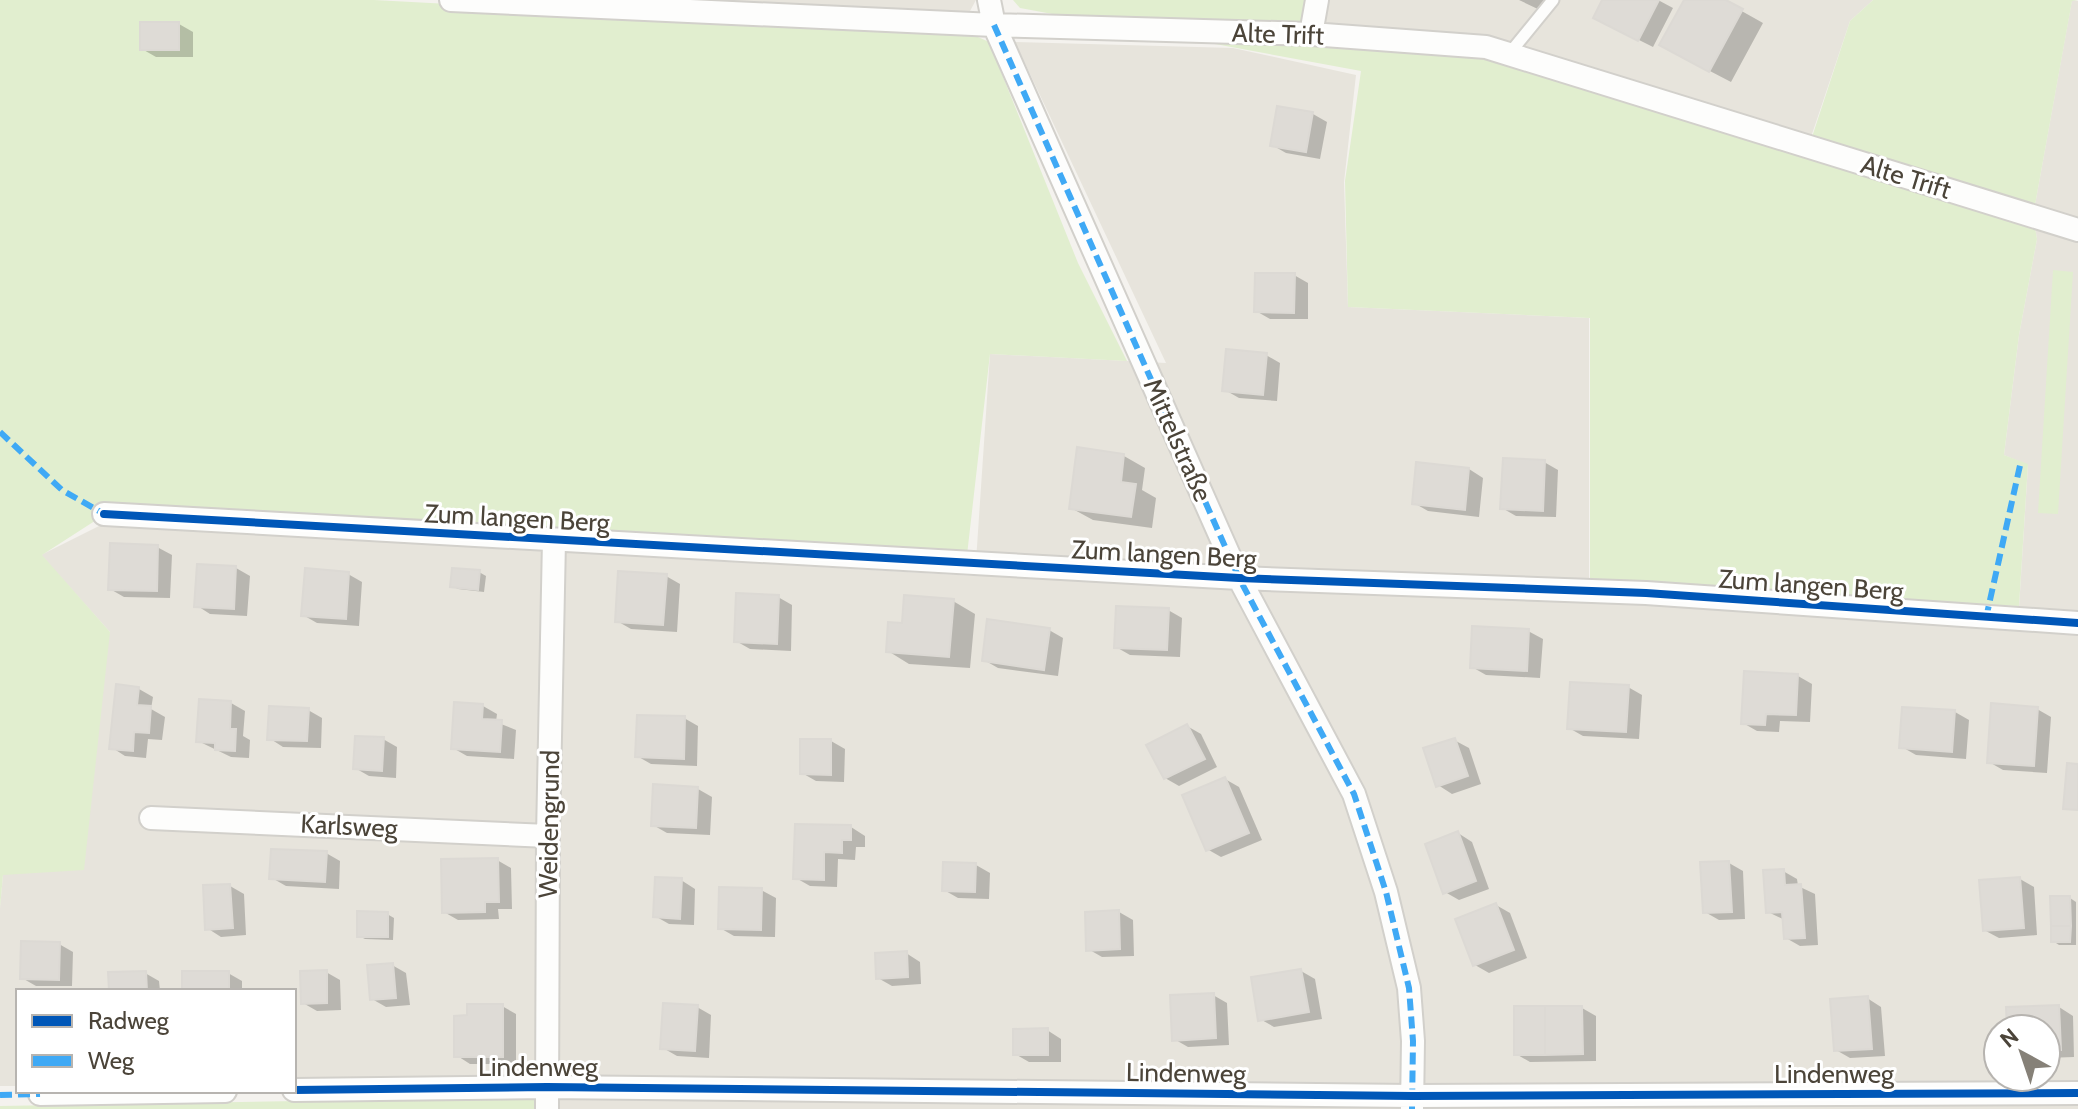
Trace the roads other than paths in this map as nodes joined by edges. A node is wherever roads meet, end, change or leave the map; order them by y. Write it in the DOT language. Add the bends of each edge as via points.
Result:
graph roads {
  1 [pos="451,0"];
  2 [pos="473,0"];
  3 [pos="989,0"];
  4 [pos="1317,0"];
  5 [pos="1553,0"];
  6 [pos="994,25"];
  7 [pos="1311,34"];
  8 [pos="1509,54"];
  9 [pos="2078,230"];
  10 [pos="104,514"];
  11 [pos="554,540"];
  12 [pos="1239,578"];
  13 [pos="2078,623"];
  14 [pos="151,818"];
  15 [pos="548,836"];
  16 [pos="296,1090"];
  17 [pos="102,1093"];
  18 [pos="2078,1093"];
  19 [pos="40,1094"];
  20 [pos="547,1098"];
  21 [pos="1412,1102"];
  1 -- 2 [label="street, Alte Trift"];
  2 -- 6 [label="street, Alte Trift"];
  3 -- 6 [label="street, Mittelstraße"];
  4 -- 7 [label="street"];
  5 -- 8 [label="lane"];
  6 -- 7 [label="street, Alte Trift"];
  6 -- 12 [label="street, Mittelstraße"];
  7 -- 8 [label="street, Alte Trift" via="1486,47"];
  8 -- 9 [label="street, Alte Trift"];
  10 -- 11 [label="street, Zum langen Berg"];
  11 -- 12 [label="street, Zum langen Berg"];
  11 -- 15 [label="street, Weidengrund"];
  12 -- 13 [label="street, Zum langen Berg" via="1646,593"];
  12 -- 21 [label="street, Mittelstraße" via="1354,794 1386,892 1409,988"];
  14 -- 15 [label="street, Karlsweg"];
  15 -- 20 [label="street, Weidengrund"];
  16 -- 20 [label="street, Lindenweg"];
  17 -- 19 [label="street"];
  18 -- 21 [label="street, Lindenweg"];
  20 -- 21 [label="street, Lindenweg"];
}
